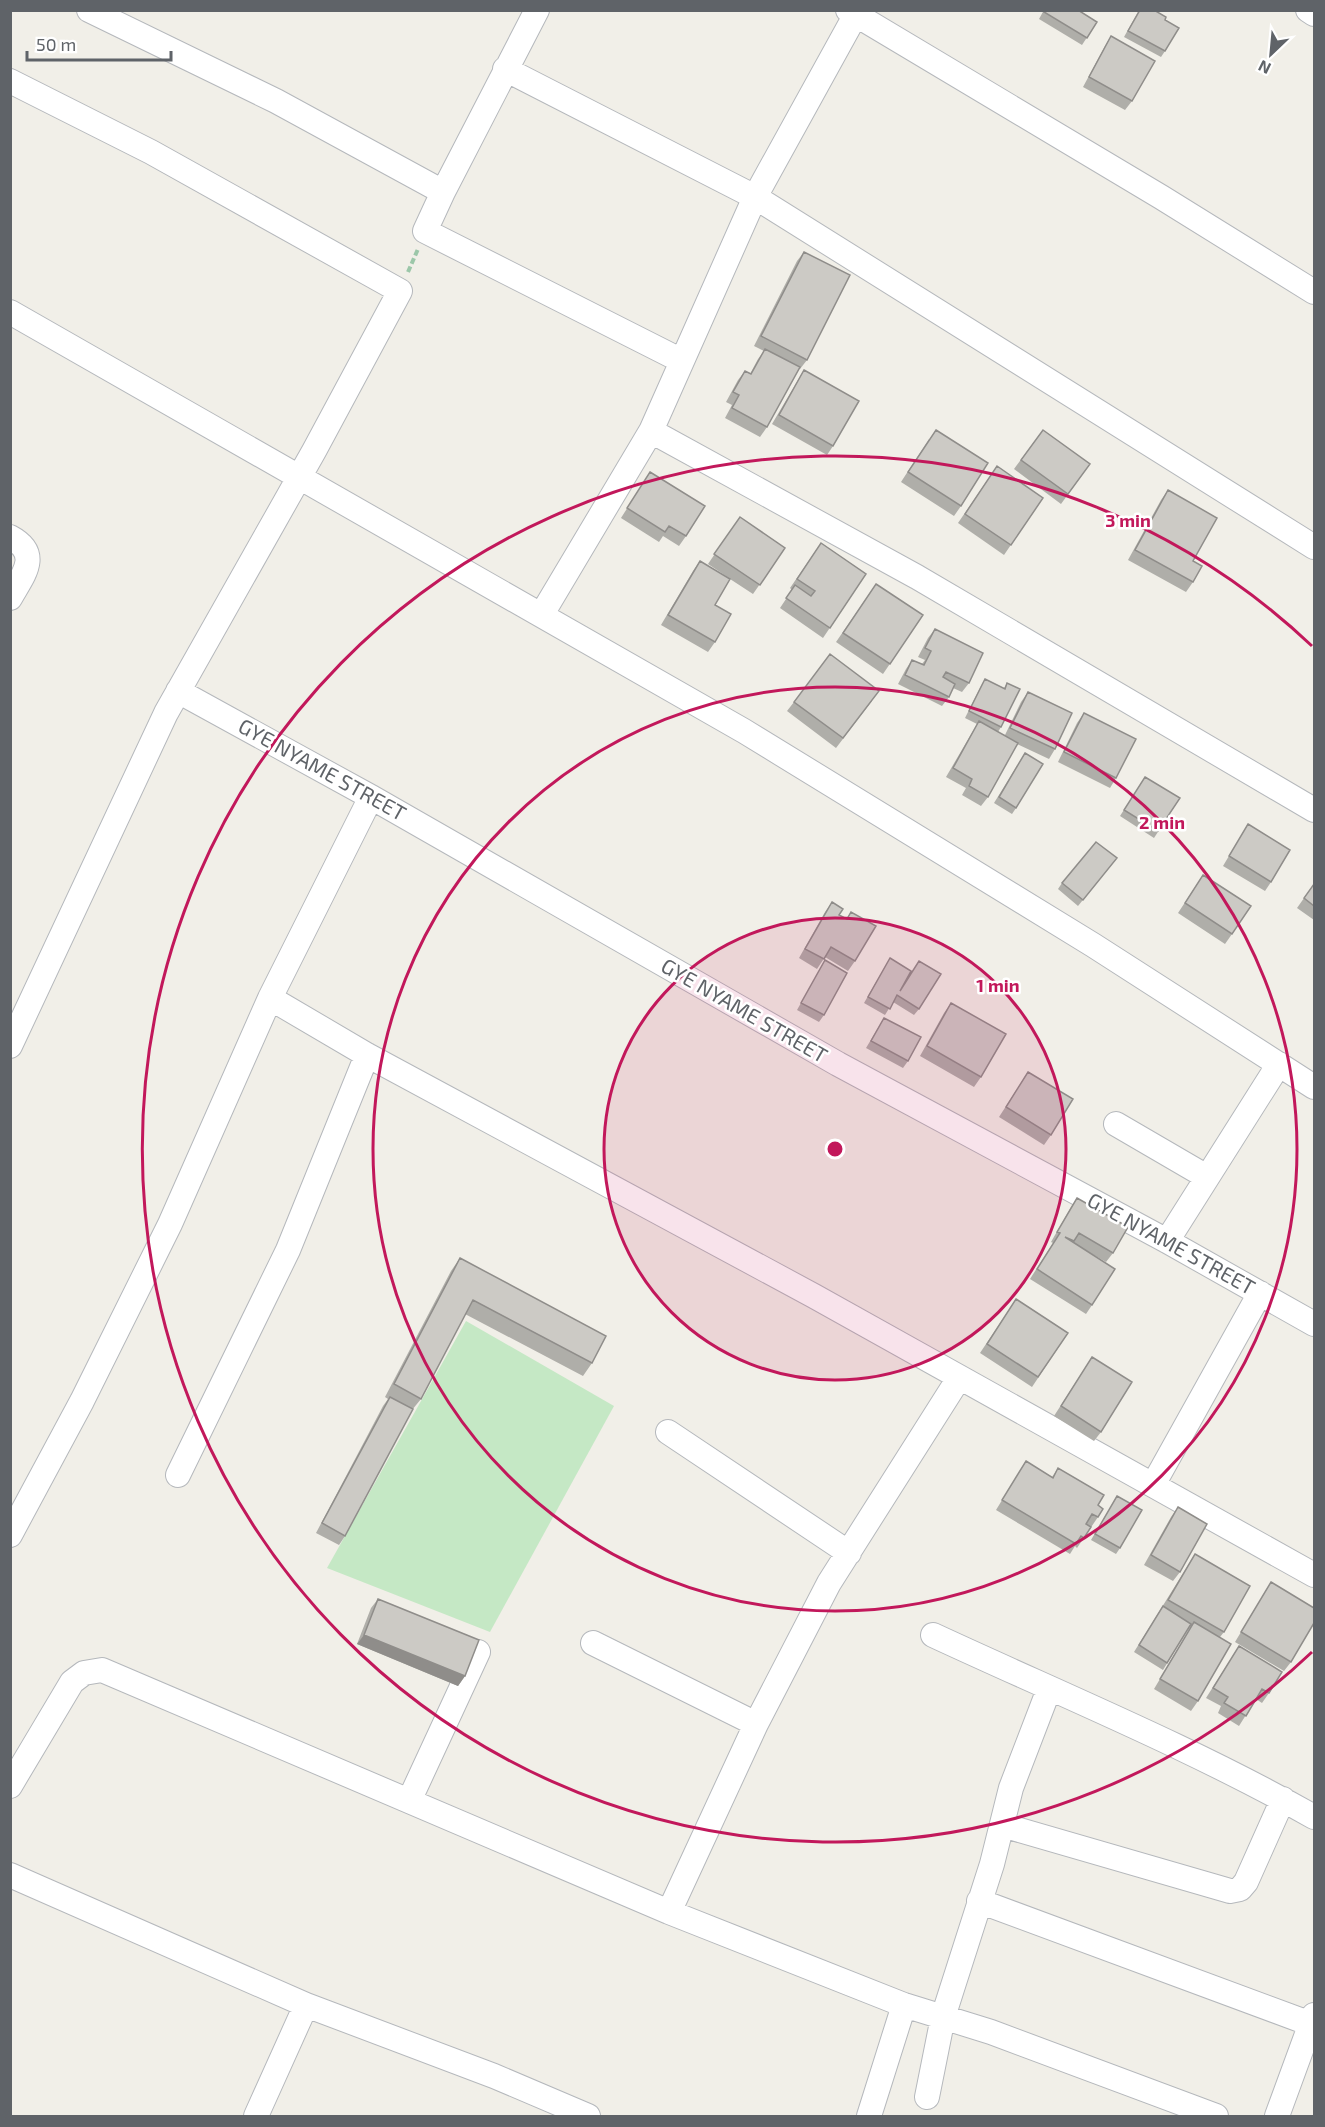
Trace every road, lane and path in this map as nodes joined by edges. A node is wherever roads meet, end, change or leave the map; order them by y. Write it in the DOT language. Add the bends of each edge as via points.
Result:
graph roads {
  1 [pos="90,10"];
  2 [pos="1308,10"];
  3 [pos="536,11"];
  4 [pos="852,13"];
  5 [pos="1314,14"];
  6 [pos="505,69"];
  7 [pos="10,81"];
  8 [pos="442,192"];
  9 [pos="755,197"];
  10 [pos="426,231"];
  11 [pos="399,291"];
  12 [pos="1314,292"];
  13 [pos="10,312"];
  14 [pos="682,361"];
  15 [pos="651,431"];
  16 [pos="300,477"];
  17 [pos="10,537"];
  18 [pos="1314,547"];
  19 [pos="10,598"];
  20 [pos="542,615"];
  21 [pos="178,691"];
  22 [pos="371,798"];
  23 [pos="1314,810"];
  24 [pos="270,998"];
  25 [pos="10,1046"];
  26 [pos="367,1055"];
  27 [pos="1280,1064"];
  28 [pos="1314,1087"];
  29 [pos="1116,1124"];
  30 [pos="1207,1177"];
  31 [pos="1167,1241"];
  32 [pos="1260,1293"];
  33 [pos="1314,1324"];
  34 [pos="959,1378"];
  35 [pos="668,1432"];
  36 [pos="178,1475"];
  37 [pos="1153,1485"];
  38 [pos="10,1534"];
  39 [pos="849,1553"];
  40 [pos="1314,1575"];
  41 [pos="933,1635"];
  42 [pos="592,1643"];
  43 [pos="478,1652"];
  44 [pos="1048,1689"];
  45 [pos="756,1724"];
  46 [pos="10,1786"];
  47 [pos="1283,1799"];
  48 [pos="409,1801"];
  49 [pos="1314,1817"];
  50 [pos="1002,1825"];
  51 [pos="10,1875"];
  52 [pos="979,1901"];
  53 [pos="669,1912"];
  54 [pos="306,2005"];
  55 [pos="904,2005"];
  56 [pos="944,2017"];
  57 [pos="1313,2019"];
  58 [pos="927,2097"];
  59 [pos="256,2116"];
  60 [pos="588,2116"];
  61 [pos="869,2116"];
  62 [pos="1216,2116"];
  63 [pos="1276,2116"];
  1 -- 8 [label="street" via="276,101"];
  2 -- 5 [label="street"];
  3 -- 6 [label="street"];
  4 -- 9 [label="street"];
  4 -- 12 [label="street"];
  6 -- 8 [label="street"];
  6 -- 9 [label="street"];
  7 -- 11 [label="street" via="151,152"];
  8 -- 10 [label="street"];
  9 -- 14 [label="street"];
  9 -- 18 [label="street"];
  10 -- 11 [label="path"];
  10 -- 14 [label="street"];
  11 -- 16 [label="street"];
  13 -- 16 [label="street"];
  14 -- 15 [label="street"];
  15 -- 20 [label="street"];
  15 -- 23 [label="street" via="916,578"];
  16 -- 20 [label="street"];
  16 -- 21 [label="street"];
  17 -- 19 [label="street" via="22,543 28,555 28,566"];
  20 -- 27 [label="street" via="906,829"];
  21 -- 22 [label="street, GYE NYAME STREET"];
  21 -- 25 [label="street"];
  22 -- 24 [label="street"];
  22 -- 31 [label="street, GYE NYAME STREET" via="838,1064"];
  24 -- 26 [label="street"];
  24 -- 38 [label="street" via="170,1224"];
  26 -- 34 [label="street"];
  26 -- 36 [label="street" via="288,1250"];
  27 -- 28 [label="street"];
  27 -- 30 [label="street"];
  29 -- 30 [label="street"];
  30 -- 31 [label="street"];
  31 -- 32 [label="street, GYE NYAME STREET"];
  32 -- 33 [label="street, GYE NYAME STREET"];
  32 -- 37 [label="street"];
  34 -- 37 [label="street"];
  34 -- 39 [label="street"];
  35 -- 39 [label="street"];
  37 -- 40 [label="street"];
  39 -- 45 [label="street"];
  41 -- 44 [label="street"];
  42 -- 45 [label="street"];
  43 -- 48 [label="street"];
  44 -- 47 [label="street" via="1083,1702"];
  44 -- 50 [label="street" via="1011,1788"];
  45 -- 53 [label="street"];
  46 -- 48 [label="street" via="72,1682 84,1673 102,1670"];
  47 -- 49 [label="street"];
  47 -- 50 [label="street" via="1246,1882 1230,1891"];
  48 -- 53 [label="street"];
  50 -- 52 [label="street"];
  51 -- 54 [label="street"];
  52 -- 56 [label="street"];
  52 -- 57 [label="street"];
  53 -- 55 [label="street"];
  54 -- 59 [label="street"];
  54 -- 60 [label="street"];
  55 -- 56 [label="street"];
  55 -- 61 [label="street"];
  56 -- 58 [label="street"];
  56 -- 62 [label="street"];
  57 -- 63 [label="street"];
}
